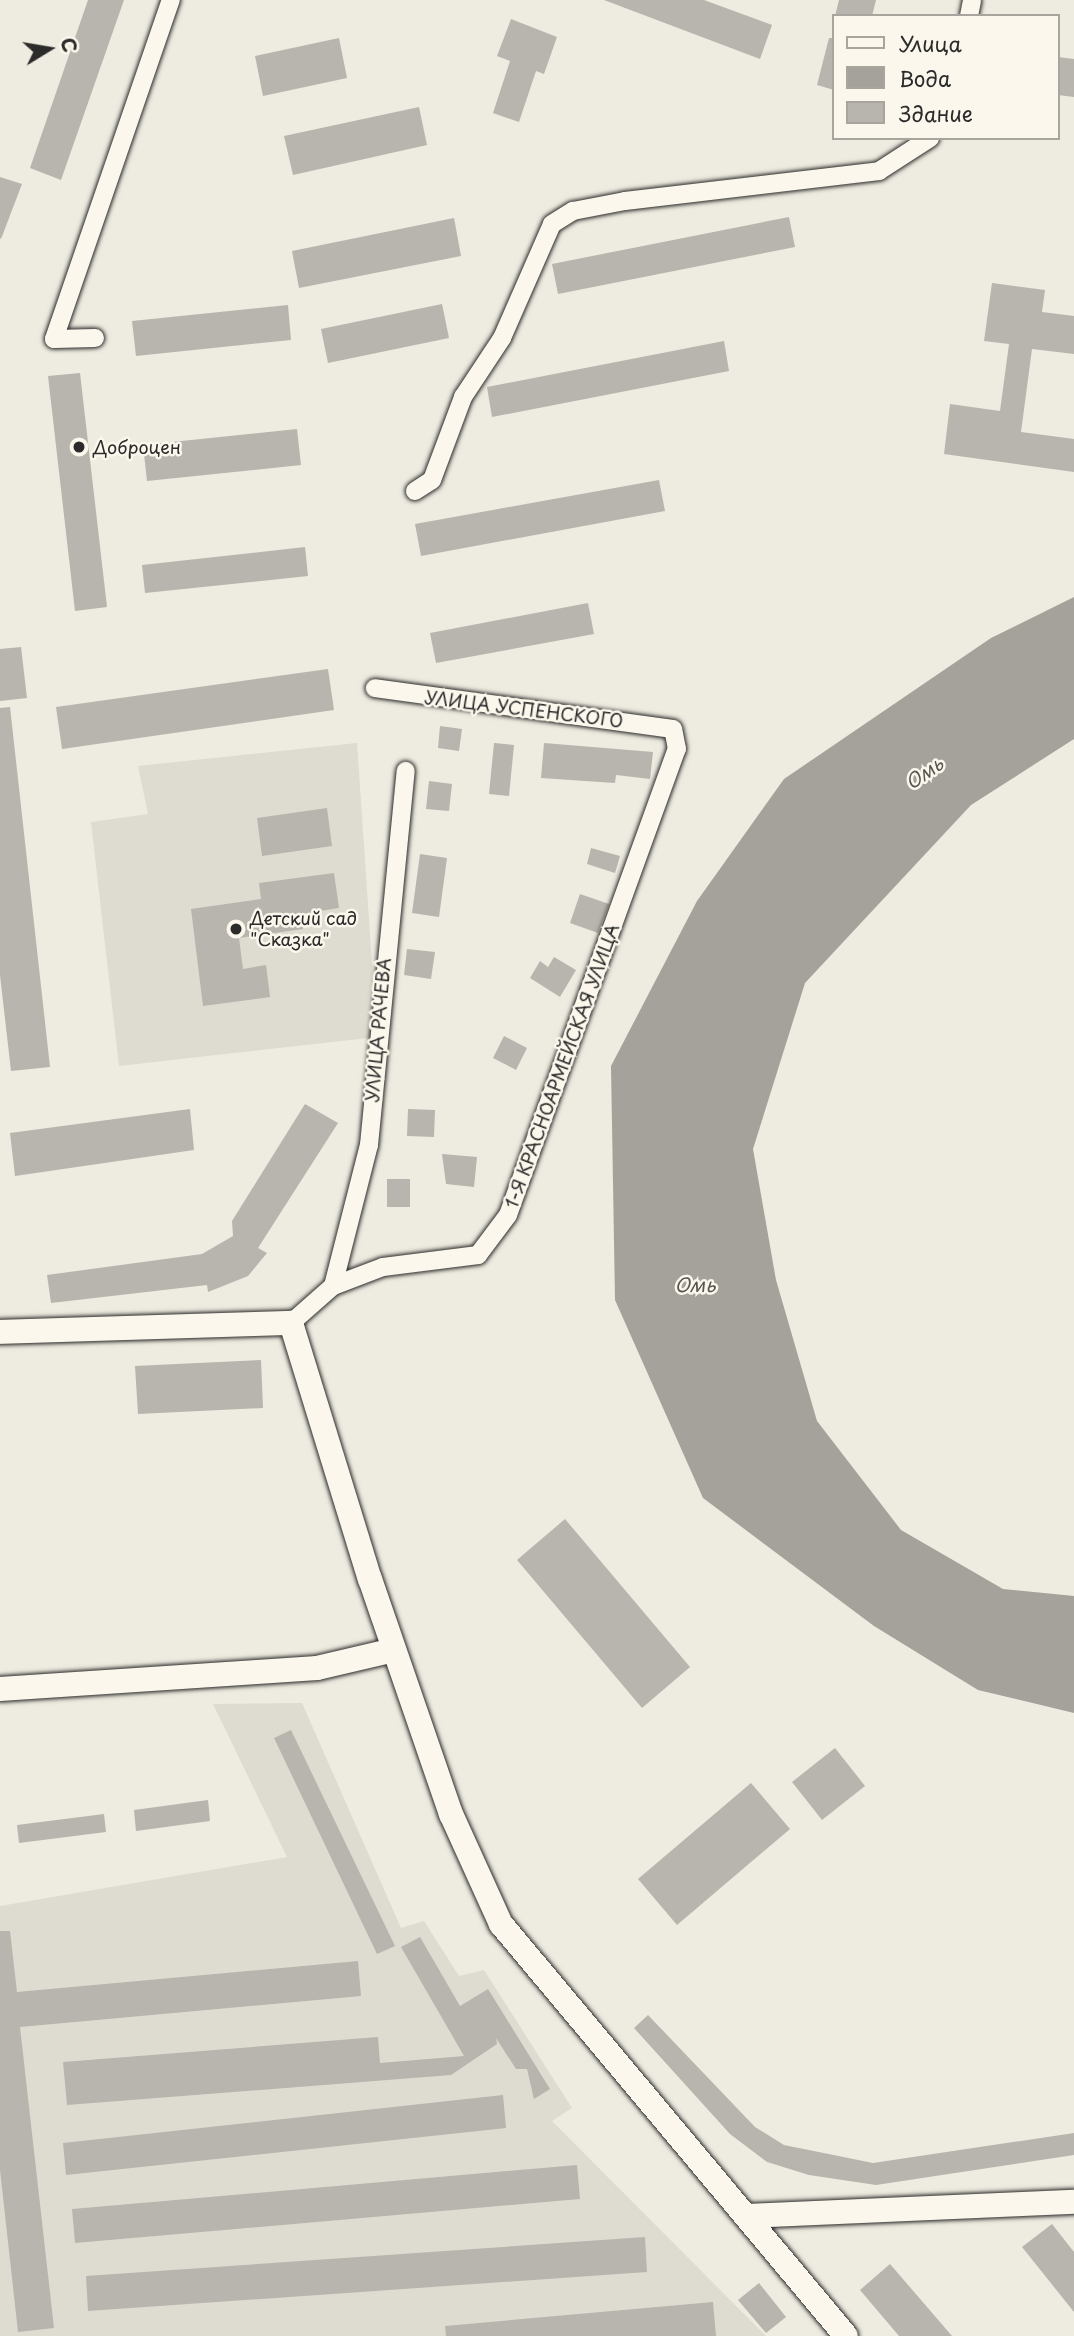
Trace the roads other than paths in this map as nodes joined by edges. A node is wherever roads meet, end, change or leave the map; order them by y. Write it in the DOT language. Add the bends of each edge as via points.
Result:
graph roads {
  1 [pos="172,0"];
  2 [pos="927,140"];
  3 [pos="94,338"];
  4 [pos="415,491"];
  5 [pos="375,688"];
  6 [pos="673,729"];
  7 [pos="406,771"];
  8 [pos="333,1286"];
  9 [pos="291,1322"];
  10 [pos="0,1332"];
  11 [pos="394,1650"];
  12 [pos="0,1689"];
  13 [pos="1074,2202"];
  14 [pos="747,2216"];
  15 [pos="846,2336"];
  1 -- 3 [label="street" via="54,339"];
  2 -- 4 [label="street" via="879,171 625,201 573,211 552,225 502,338 463,397 432,480"];
  5 -- 6 [label="street, УЛИЦА УСПЕНСКОГО"];
  6 -- 8 [label="street, 1-Я КРАСНОАРМЕЙСКАЯ УЛИЦА" via="677,749 508,1215 478,1255 383,1267"];
  7 -- 8 [label="street, УЛИЦА РАЧЕВА" via="369,1145"];
  8 -- 9 [label="street, 1-Я КРАСНОАРМЕЙСКАЯ УЛИЦА"];
  9 -- 10 [label="main road"];
  9 -- 11 [label="main road"];
  11 -- 12 [label="main road" via="317,1668"];
  11 -- 14 [label="main road" via="451,1814 501,1924"];
  13 -- 14 [label="main road"];
  14 -- 15 [label="main road"];
}
